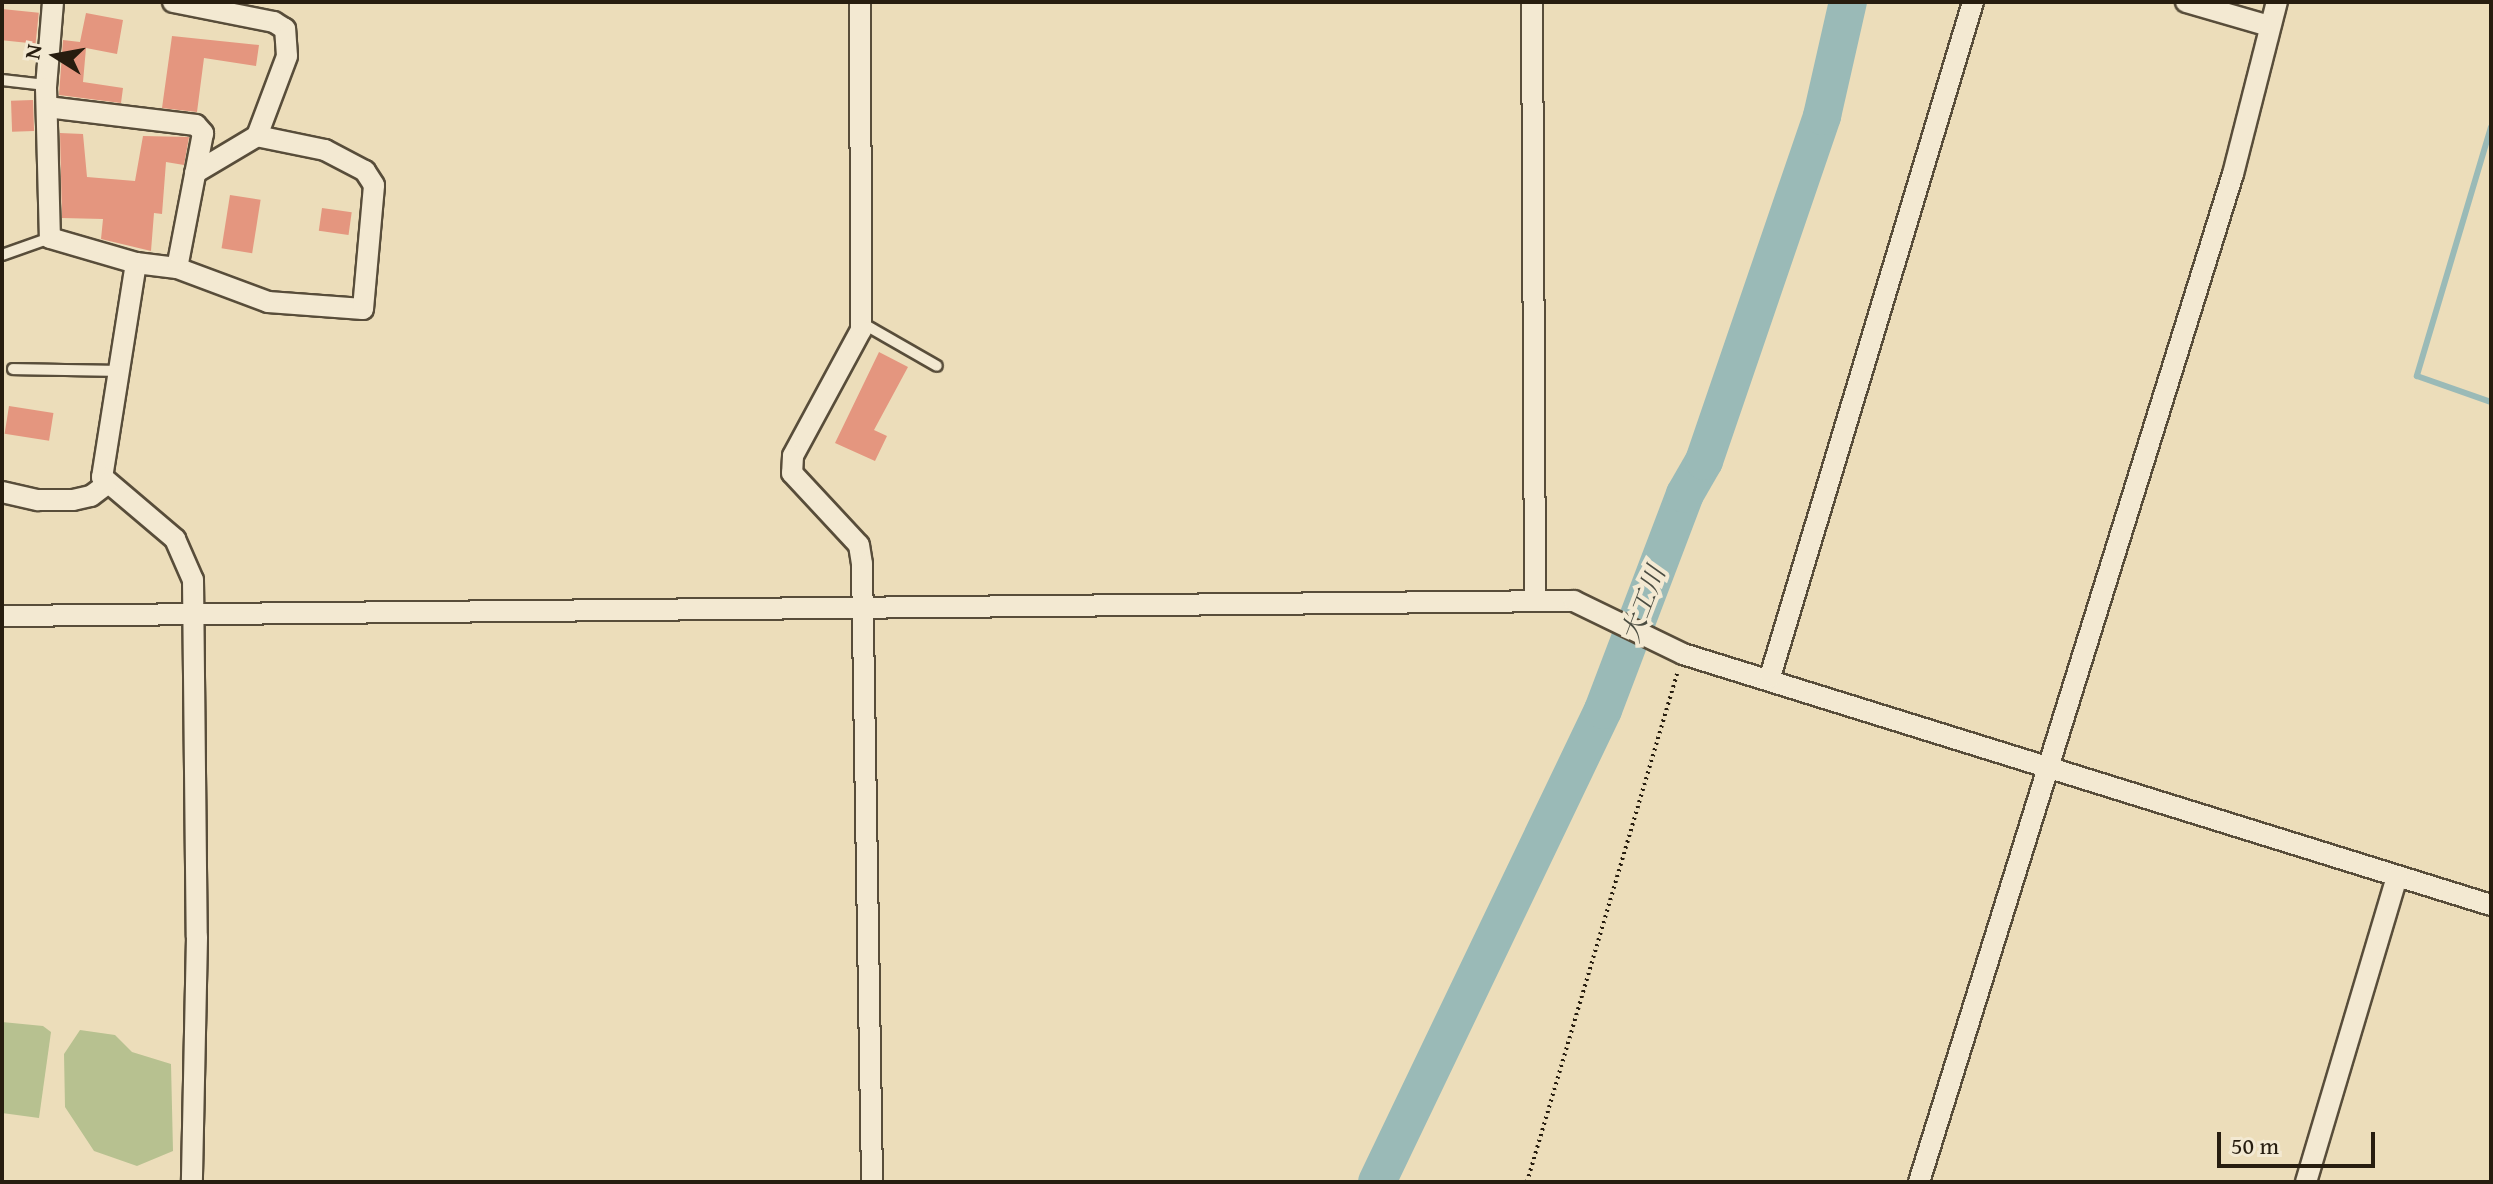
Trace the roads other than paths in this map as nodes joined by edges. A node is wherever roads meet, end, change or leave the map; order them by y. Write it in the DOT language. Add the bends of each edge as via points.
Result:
graph roads {
  1 [pos="53,2"];
  2 [pos="173,2"];
  3 [pos="860,2"];
  4 [pos="1532,2"];
  5 [pos="1973,2"];
  6 [pos="2186,2"];
  7 [pos="2277,2"];
  8 [pos="2269,26"];
  9 [pos="2,80"];
  10 [pos="46,85"];
  11 [pos="47,107"];
  12 [pos="257,136"];
  13 [pos="195,173"];
  14 [pos="50,238"];
  15 [pos="2,255"];
  16 [pos="136,263"];
  17 [pos="177,268"];
  18 [pos="862,323"];
  19 [pos="937,366"];
  20 [pos="13,369"];
  21 [pos="117,371"];
  22 [pos="108,483"];
  23 [pos="2,492"];
  24 [pos="1535,599"];
  25 [pos="862,605"];
  26 [pos="192,614"];
  27 [pos="2,616"];
  28 [pos="1770,677"];
  29 [pos="2045,765"];
  30 [pos="2397,877"];
  31 [pos="2491,905"];
  32 [pos="192,1182"];
  33 [pos="872,1182"];
  34 [pos="1919,1182"];
  35 [pos="2306,1182"];
  1 -- 10 [label="street"];
  2 -- 12 [label="street" via="274,22 285,29 287,56"];
  3 -- 18 [label="street"];
  4 -- 24 [label="street"];
  5 -- 28 [label="street"];
  6 -- 8 [label="street"];
  7 -- 8 [label="street"];
  8 -- 29 [label="street" via="2233,174"];
  9 -- 10 [label="lane"];
  10 -- 11 [label="street"];
  11 -- 13 [label="street" via="196,125 203,133"];
  11 -- 14 [label="street"];
  12 -- 13 [label="street"];
  12 -- 17 [label="street" via="325,150 365,171 374,185 368,303 363,309 268,302"];
  13 -- 17 [label="street"];
  14 -- 15 [label="lane"];
  14 -- 16 [label="street"];
  16 -- 17 [label="street"];
  16 -- 21 [label="street"];
  18 -- 19 [label="lane"];
  18 -- 25 [label="street" via="793,456 792,473 859,545"];
  20 -- 21 [label="lane"];
  21 -- 22 [label="street" via="102,477"];
  22 -- 23 [label="street" via="91,496 73,500"];
  22 -- 26 [label="street" via="146,509 175,539 193,580"];
  24 -- 25 [label="street"];
  24 -- 28 [label="street" via="1574,601 1683,654"];
  25 -- 26 [label="street"];
  25 -- 33 [label="street"];
  26 -- 27 [label="street"];
  26 -- 32 [label="street" via="197,937"];
  28 -- 29 [label="street"];
  29 -- 30 [label="street"];
  29 -- 34 [label="street"];
  30 -- 31 [label="street"];
  30 -- 35 [label="street"];
}
